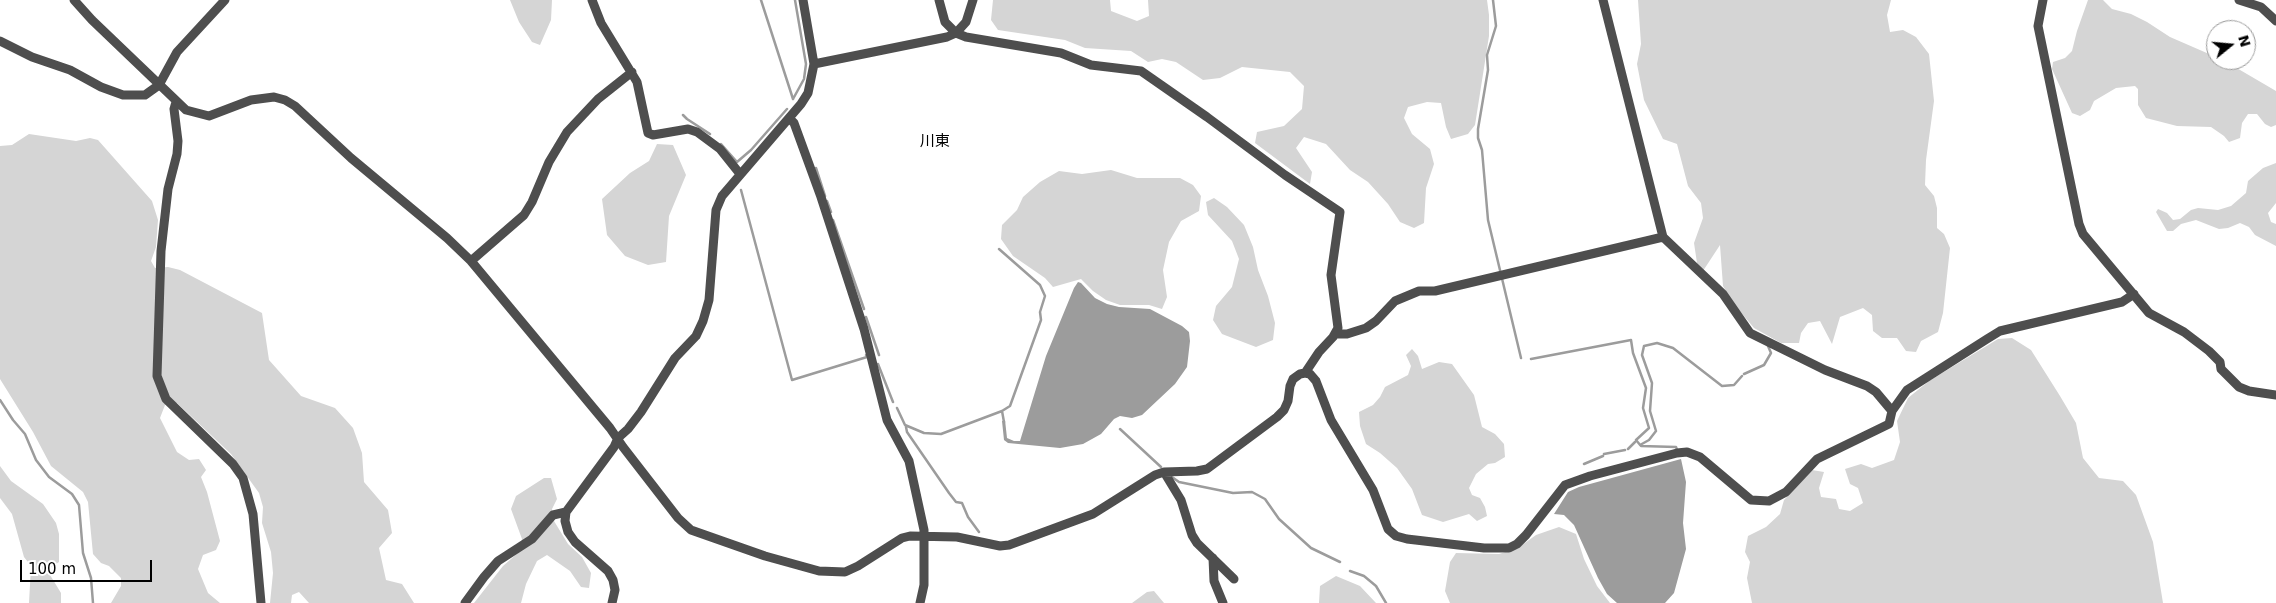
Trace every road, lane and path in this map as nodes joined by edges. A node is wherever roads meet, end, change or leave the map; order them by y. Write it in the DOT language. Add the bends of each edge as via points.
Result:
graph roads {
  1 [pos="74,0"];
  2 [pos="225,0"];
  3 [pos="592,0"];
  4 [pos="802,0"];
  5 [pos="939,0"];
  6 [pos="973,0"];
  7 [pos="1602,0"];
  8 [pos="2044,0"];
  9 [pos="2238,0"];
  10 [pos="2276,22"];
  11 [pos="956,33"];
  12 [pos="0,42"];
  13 [pos="814,64"];
  14 [pos="632,72"];
  15 [pos="159,85"];
  16 [pos="176,102"];
  17 [pos="789,118"];
  18 [pos="740,174"];
  19 [pos="1663,238"];
  20 [pos="471,261"];
  21 [pos="2134,294"];
  22 [pos="1336,334"];
  23 [pos="1305,373"];
  24 [pos="2276,395"];
  25 [pos="1892,411"];
  26 [pos="618,438"];
  27 [pos="1164,472"];
  28 [pos="566,512"];
  29 [pos="924,536"];
  30 [pos="1213,558"];
  31 [pos="1234,579"];
  32 [pos="261,603"];
  33 [pos="465,603"];
  34 [pos="612,603"];
  35 [pos="920,603"];
  36 [pos="1222,603"];
  1 -- 15 [label="street"];
  2 -- 15 [label="street" via="177,52"];
  3 -- 14 [label="street" via="610,40"];
  4 -- 13 [label="street"];
  5 -- 11 [label="street" via="945,22"];
  6 -- 11 [label="street" via="966,22"];
  7 -- 19 [label="street"];
  8 -- 21 [label="street" via="2038,26 2079,224 2095,250"];
  9 -- 10 [label="street" via="2262,7"];
  11 -- 13 [label="street"];
  11 -- 22 [label="street" via="1061,53 1092,65 1141,71 1340,212 1330,275 1338,328"];
  12 -- 15 [label="street" via="124,95 145,95"];
  13 -- 17 [label="street" via="808,92"];
  14 -- 18 [label="street" via="641,96 648,133 688,129 697,132 720,149"];
  14 -- 20 [label="street" via="598,99 567,132 524,214"];
  15 -- 16 [label="street"];
  16 -- 20 [label="street" via="186,110 209,116 262,97 285,100"];
  16 -- 32 [label="street" via="178,141 168,189 161,251 157,376 166,399 233,464 243,478 253,514"];
  17 -- 18 [label="street"];
  17 -- 29 [label="street" via="794,123 821,197 861,320 887,420 909,461"];
  18 -- 26 [label="street" via="722,196 716,210 710,300 703,321 696,336 672,362 641,412"];
  19 -- 22 [label="street" via="1435,291 1419,291 1395,301 1366,328"];
  19 -- 25 [label="street" via="1723,294 1750,333 1825,370 1867,386"];
  20 -- 26 [label="street"];
  21 -- 24 [label="street" via="2149,313 2210,351 2239,387"];
  21 -- 25 [label="street" via="2122,302 2000,332 1907,390"];
  22 -- 23 [label="street"];
  23 -- 25 [label="street" via="1316,381 1331,420 1370,485 1391,532 1424,543 1498,549 1517,544 1565,485 1677,453 1700,456 1751,500 1769,501 1786,492 1817,459 1882,429 1892,419"];
  23 -- 27 [label="street" via="1294,379 1284,410 1215,464 1197,471"];
  26 -- 28 [label="street"];
  26 -- 29 [label="street" via="678,518 691,530 773,559 818,571 845,572 902,538"];
  27 -- 29 [label="street" via="1142,482 1093,514 1009,545"];
  27 -- 30 [label="street" via="1181,500 1192,535"];
  28 -- 33 [label="street" via="553,514 532,539 498,561"];
  28 -- 34 [label="street" via="568,532 608,571 613,580"];
  29 -- 35 [label="street" via="924,580"];
  30 -- 31 [label="street"];
  30 -- 36 [label="street" via="1214,581"];
}
